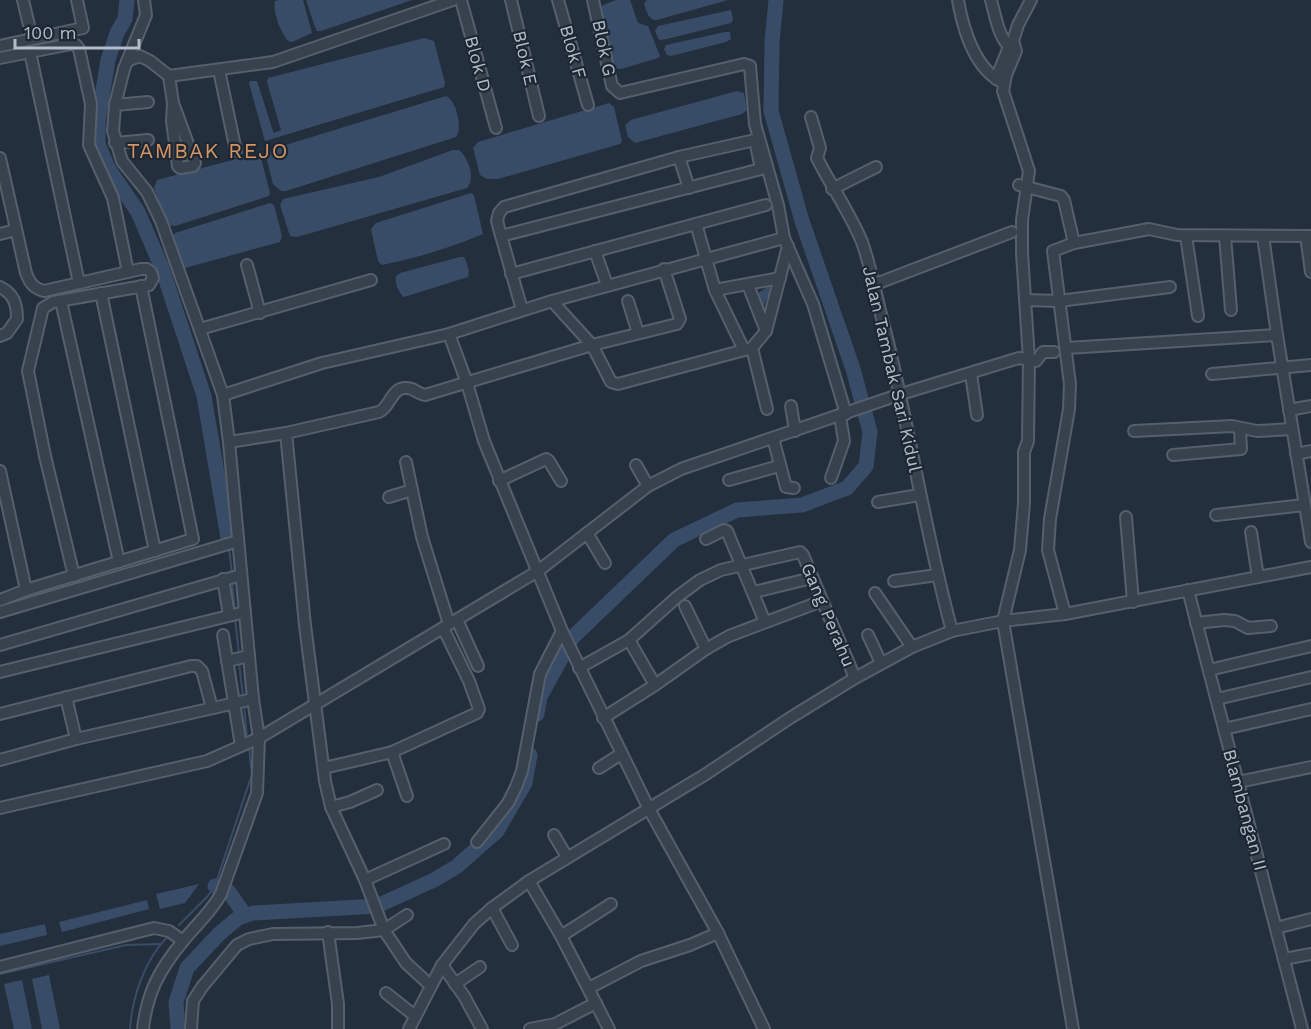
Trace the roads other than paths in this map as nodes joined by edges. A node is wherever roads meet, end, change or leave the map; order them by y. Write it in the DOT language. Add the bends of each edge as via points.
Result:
graph roads {
  1 [pos="23,0"];
  2 [pos="78,0"];
  3 [pos="144,0"];
  4 [pos="453,0"];
  5 [pos="461,0"];
  6 [pos="511,0"];
  7 [pos="558,0"];
  8 [pos="593,0"];
  9 [pos="958,0"];
  10 [pos="991,0"];
  11 [pos="1031,0"];
  12 [pos="32,38"];
  13 [pos="0,46"];
  14 [pos="1013,46"];
  15 [pos="30,52"];
  16 [pos="0,58"];
  17 [pos="127,61"];
  18 [pos="219,70"];
  19 [pos="169,76"];
  20 [pos="1000,81"];
  21 [pos="148,102"];
  22 [pos="173,103"];
  23 [pos="115,105"];
  24 [pos="588,105"];
  25 [pos="539,116"];
  26 [pos="811,117"];
  27 [pos="495,128"];
  28 [pos="148,140"];
  29 [pos="115,143"];
  30 [pos="236,151"];
  31 [pos="680,157"];
  32 [pos="0,158"];
  33 [pos="876,167"];
  34 [pos="1024,186"];
  35 [pos="689,188"];
  36 [pos="832,189"];
  37 [pos="766,205"];
  38 [pos="696,224"];
  39 [pos="16,230"];
  40 [pos="1012,232"];
  41 [pos="0,234"];
  42 [pos="1186,236"];
  43 [pos="1226,236"];
  44 [pos="1263,236"];
  45 [pos="1309,236"];
  46 [pos="501,237"];
  47 [pos="786,242"];
  48 [pos="1074,243"];
  49 [pos="595,251"];
  50 [pos="705,259"];
  51 [pos="247,265"];
  52 [pos="664,269"];
  53 [pos="128,272"];
  54 [pos="1311,272"];
  55 [pos="511,274"];
  56 [pos="780,278"];
  57 [pos="371,280"];
  58 [pos="79,283"];
  59 [pos="30,284"];
  60 [pos="607,285"];
  61 [pos="748,285"];
  62 [pos="873,285"];
  63 [pos="0,286"];
  64 [pos="141,286"];
  65 [pos="1170,287"];
  66 [pos="715,290"];
  67 [pos="101,293"];
  68 [pos="13,296"];
  69 [pos="1026,300"];
  70 [pos="61,301"];
  71 [pos="552,301"];
  72 [pos="628,301"];
  73 [pos="1059,301"];
  74 [pos="522,310"];
  75 [pos="1231,310"];
  76 [pos="260,313"];
  77 [pos="1198,316"];
  78 [pos="17,319"];
  79 [pos="39,325"];
  80 [pos="200,329"];
  81 [pos="766,331"];
  82 [pos="638,333"];
  83 [pos="448,334"];
  84 [pos="1277,335"];
  85 [pos="0,336"];
  86 [pos="592,345"];
  87 [pos="1067,348"];
  88 [pos="748,349"];
  89 [pos="1054,352"];
  90 [pos="1029,359"];
  91 [pos="1311,365"];
  92 [pos="1282,368"];
  93 [pos="970,374"];
  94 [pos="1212,374"];
  95 [pos="466,383"];
  96 [pos="901,394"];
  97 [pos="223,395"];
  98 [pos="791,406"];
  99 [pos="1311,406"];
  100 [pos="767,409"];
  101 [pos="1289,410"];
  102 [pos="846,414"];
  103 [pos="977,415"];
  104 [pos="1240,429"];
  105 [pos="1292,429"];
  106 [pos="795,431"];
  107 [pos="1134,431"];
  108 [pos="286,433"];
  109 [pos="773,438"];
  110 [pos="230,442"];
  111 [pos="1311,451"];
  112 [pos="1296,454"];
  113 [pos="1173,455"];
  114 [pos="405,462"];
  115 [pos="636,465"];
  116 [pos="779,466"];
  117 [pos="0,471"];
  118 [pos="831,478"];
  119 [pos="729,480"];
  120 [pos="499,481"];
  121 [pos="561,481"];
  122 [pos="648,486"];
  123 [pos="794,488"];
  124 [pos="412,490"];
  125 [pos="920,495"];
  126 [pos="389,496"];
  127 [pos="1306,498"];
  128 [pos="878,502"];
  129 [pos="1216,515"];
  130 [pos="1126,517"];
  131 [pos="1251,532"];
  132 [pos="587,533"];
  133 [pos="706,539"];
  134 [pos="1311,542"];
  135 [pos="232,543"];
  136 [pos="155,551"];
  137 [pos="119,562"];
  138 [pos="605,563"];
  139 [pos="740,565"];
  140 [pos="1311,567"];
  141 [pos="538,571"];
  142 [pos="937,575"];
  143 [pos="74,576"];
  144 [pos="232,577"];
  145 [pos="1258,577"];
  146 [pos="812,578"];
  147 [pos="894,580"];
  148 [pos="26,590"];
  149 [pos="754,592"];
  150 [pos="875,593"];
  151 [pos="1190,597"];
  152 [pos="0,600"];
  153 [pos="822,601"];
  154 [pos="1133,602"];
  155 [pos="686,606"];
  156 [pos="0,612"];
  157 [pos="236,614"];
  158 [pos="1065,614"];
  159 [pos="1003,621"];
  160 [pos="765,622"];
  161 [pos="1196,622"];
  162 [pos="450,624"];
  163 [pos="1271,626"];
  164 [pos="952,631"];
  165 [pos="223,635"];
  166 [pos="564,635"];
  167 [pos="868,635"];
  168 [pos="629,640"];
  169 [pos="0,645"];
  170 [pos="1311,646"];
  171 [pos="912,647"];
  172 [pos="706,649"];
  173 [pos="238,658"];
  174 [pos="880,663"];
  175 [pos="478,666"];
  176 [pos="579,667"];
  177 [pos="1209,670"];
  178 [pos="0,672"];
  179 [pos="1311,677"];
  180 [pos="855,678"];
  181 [pos="656,686"];
  182 [pos="66,697"];
  183 [pos="1216,699"];
  184 [pos="243,701"];
  185 [pos="316,703"];
  186 [pos="212,708"];
  187 [pos="1311,710"];
  188 [pos="0,714"];
  189 [pos="603,718"];
  190 [pos="1224,729"];
  191 [pos="76,738"];
  192 [pos="249,742"];
  193 [pos="392,752"];
  194 [pos="621,754"];
  195 [pos="0,760"];
  196 [pos="1311,766"];
  197 [pos="324,768"];
  198 [pos="599,768"];
  199 [pos="1238,782"];
  200 [pos="378,790"];
  201 [pos="407,796"];
  202 [pos="331,807"];
  203 [pos="0,808"];
  204 [pos="648,809"];
  205 [pos="554,835"];
  206 [pos="477,842"];
  207 [pos="444,844"];
  208 [pos="567,857"];
  209 [pos="365,880"];
  210 [pos="529,881"];
  211 [pos="611,904"];
  212 [pos="492,908"];
  213 [pos="406,915"];
  214 [pos="1311,919"];
  215 [pos="383,927"];
  216 [pos="1276,928"];
  217 [pos="328,932"];
  218 [pos="718,933"];
  219 [pos="176,936"];
  220 [pos="561,936"];
  221 [pos="512,945"];
  222 [pos="1311,954"];
  223 [pos="1284,959"];
  224 [pos="442,965"];
  225 [pos="0,967"];
  226 [pos="480,968"];
  227 [pos="455,984"];
  228 [pos="430,985"];
  229 [pos="589,988"];
  230 [pos="386,993"];
  231 [pos="596,1003"];
  232 [pos="415,1016"];
  233 [pos="556,1026"];
  234 [pos="142,1029"];
  235 [pos="191,1029"];
  236 [pos="338,1029"];
  237 [pos="409,1029"];
  238 [pos="482,1029"];
  239 [pos="530,1029"];
  240 [pos="609,1029"];
  241 [pos="764,1029"];
  242 [pos="1073,1029"];
  243 [pos="1302,1029"];
  1 -- 12 [label="street"];
  2 -- 12 [label="street" via="83,28"];
  3 -- 17 [label="street" via="146,15"];
  4 -- 18 [label="street" via="273,62"];
  5 -- 27 [label="street, Blok D"];
  6 -- 25 [label="street, Blok E"];
  7 -- 24 [label="street, Blok F"];
  8 -- 47 [label="street, Blok G" via="612,86 620,93 748,64 755,124"];
  9 -- 20 [label="street" via="976,54 986,70"];
  10 -- 14 [label="street" via="1003,36"];
  11 -- 14 [label="street"];
  12 -- 13 [label="street"];
  14 -- 20 [label="street"];
  15 -- 16 [label="street"];
  15 -- 53 [label="street" via="71,44 79,49 91,104 89,145 113,198"];
  15 -- 58 [label="street"];
  17 -- 19 [label="street" via="141,56"];
  17 -- 23 [label="street"];
  18 -- 19 [label="street"];
  18 -- 30 [label="street"];
  19 -- 22 [label="street"];
  20 -- 34 [label="street" via="1008,124 1028,164"];
  21 -- 23 [label="street"];
  22 -- 22 [label="street" via="178,166 193,166 195,163"];
  23 -- 29 [label="street"];
  26 -- 36 [label="street, Jalan Tambak Sari Kidul" via="820,148 817,158"];
  28 -- 29 [label="street"];
  29 -- 80 [label="street" via="122,161 154,206"];
  31 -- 35 [label="street"];
  31 -- 35 [label="street" via="755,140 761,169"];
  31 -- 46 [label="street" via="504,207 497,220"];
  32 -- 39 [label="street"];
  33 -- 36 [label="street"];
  34 -- 48 [label="street" via="1062,197"];
  34 -- 69 [label="street"];
  35 -- 46 [label="street"];
  36 -- 62 [label="street, Jalan Tambak Sari Kidul" via="861,240"];
  37 -- 38 [label="street"];
  38 -- 49 [label="street"];
  38 -- 50 [label="street"];
  39 -- 41 [label="street"];
  39 -- 59 [label="street"];
  40 -- 62 [label="street"];
  42 -- 43 [label="street"];
  42 -- 48 [label="street" via="1149,229"];
  42 -- 77 [label="street"];
  43 -- 44 [label="street"];
  43 -- 75 [label="street"];
  44 -- 45 [label="street"];
  44 -- 84 [label="street"];
  45 -- 54 [label="street"];
  46 -- 55 [label="street"];
  47 -- 50 [label="street"];
  47 -- 56 [label="street"];
  47 -- 102 [label="street" via="813,304"];
  48 -- 73 [label="street" via="1053,250"];
  49 -- 55 [label="street"];
  49 -- 60 [label="street"];
  50 -- 52 [label="street"];
  50 -- 66 [label="street"];
  51 -- 76 [label="street"];
  52 -- 60 [label="street"];
  52 -- 82 [label="street" via="679,322"];
  53 -- 58 [label="street"];
  53 -- 64 [label="street" via="144,268 151,272 152,281"];
  55 -- 74 [label="street"];
  56 -- 61 [label="street"];
  56 -- 81 [label="street"];
  57 -- 76 [label="street"];
  58 -- 59 [label="street" via="44,291"];
  59 -- 68 [label="street"];
  60 -- 71 [label="street"];
  61 -- 66 [label="street"];
  61 -- 81 [label="street"];
  62 -- 96 [label="street, Jalan Tambak Sari Kidul"];
  63 -- 68 [label="street"];
  64 -- 67 [label="street"];
  64 -- 136 [label="street" via="193,539"];
  65 -- 73 [label="street"];
  66 -- 88 [label="street"];
  67 -- 70 [label="street"];
  67 -- 136 [label="street"];
  68 -- 78 [label="street"];
  69 -- 73 [label="street"];
  69 -- 90 [label="street"];
  70 -- 79 [label="street" via="43,308"];
  70 -- 137 [label="street"];
  71 -- 74 [label="street"];
  71 -- 86 [label="street"];
  72 -- 82 [label="street"];
  73 -- 87 [label="street"];
  74 -- 83 [label="street"];
  76 -- 80 [label="street"];
  78 -- 79 [label="street"];
  78 -- 85 [label="street"];
  79 -- 143 [label="street" via="28,371"];
  80 -- 97 [label="street"];
  81 -- 88 [label="street"];
  82 -- 86 [label="street"];
  83 -- 95 [label="street"];
  83 -- 97 [label="street" via="322,363"];
  84 -- 87 [label="street"];
  84 -- 92 [label="street"];
  86 -- 88 [label="street" via="614,384"];
  86 -- 95 [label="street"];
  87 -- 158 [label="street" via="1069,409 1048,542"];
  88 -- 100 [label="street"];
  89 -- 90 [label="street" via="1043,352 1036,361"];
  90 -- 93 [label="street" via="1019,358"];
  90 -- 159 [label="street" via="1023,524"];
  91 -- 92 [label="street"];
  92 -- 94 [label="street"];
  92 -- 101 [label="street"];
  93 -- 96 [label="street"];
  93 -- 103 [label="street"];
  95 -- 108 [label="street" via="425,395 399,389 379,412"];
  95 -- 120 [label="street"];
  96 -- 102 [label="street"];
  96 -- 125 [label="street, Jalan Tambak Sari Kidul"];
  97 -- 110 [label="street"];
  98 -- 106 [label="street"];
  99 -- 101 [label="street"];
  101 -- 105 [label="street"];
  102 -- 106 [label="street"];
  102 -- 118 [label="street" via="844,441"];
  104 -- 105 [label="street"];
  104 -- 107 [label="street" via="1232,426"];
  104 -- 113 [label="street" via="1241,449"];
  105 -- 112 [label="street"];
  106 -- 109 [label="street"];
  108 -- 110 [label="street"];
  108 -- 185 [label="street"];
  109 -- 116 [label="street"];
  109 -- 122 [label="street" via="681,469"];
  110 -- 135 [label="street"];
  111 -- 112 [label="street"];
  112 -- 127 [label="street"];
  114 -- 124 [label="street"];
  115 -- 122 [label="street"];
  116 -- 119 [label="street"];
  116 -- 123 [label="street" via="786,488"];
  117 -- 148 [label="street"];
  120 -- 121 [label="street" via="546,459"];
  120 -- 141 [label="street"];
  122 -- 132 [label="street"];
  124 -- 126 [label="street"];
  124 -- 162 [label="street" via="422,537"];
  125 -- 128 [label="street"];
  125 -- 142 [label="street, Jalan Tambak Sari Kidul"];
  127 -- 129 [label="street"];
  127 -- 134 [label="street"];
  130 -- 154 [label="street"];
  131 -- 145 [label="street"];
  132 -- 138 [label="street"];
  132 -- 141 [label="street"];
  133 -- 139 [label="street" via="726,530"];
  135 -- 144 [label="street"];
  135 -- 156 [label="street"];
  136 -- 137 [label="street"];
  137 -- 143 [label="street"];
  139 -- 146 [label="street, Gang Perahu" via="801,553"];
  139 -- 149 [label="street"];
  139 -- 168 [label="street" via="700,580"];
  140 -- 145 [label="street"];
  141 -- 162 [label="street"];
  141 -- 166 [label="street"];
  142 -- 147 [label="street"];
  142 -- 164 [label="street, Jalan Tambak Sari Kidul"];
  143 -- 148 [label="street"];
  144 -- 157 [label="street"];
  144 -- 157 [label="street"];
  144 -- 169 [label="street"];
  145 -- 151 [label="street"];
  146 -- 149 [label="street"];
  146 -- 153 [label="street, Gang Perahu"];
  148 -- 152 [label="street"];
  149 -- 160 [label="street"];
  150 -- 171 [label="street"];
  151 -- 154 [label="street"];
  151 -- 161 [label="street, Blambangan II"];
  153 -- 160 [label="street"];
  153 -- 180 [label="street, Gang Perahu"];
  154 -- 158 [label="street"];
  155 -- 172 [label="street"];
  157 -- 173 [label="street"];
  157 -- 178 [label="street"];
  158 -- 159 [label="street"];
  159 -- 164 [label="street"];
  159 -- 242 [label="street"];
  160 -- 172 [label="street"];
  161 -- 163 [label="street" via="1224,620 1248,628"];
  161 -- 177 [label="street, Blambangan II"];
  162 -- 175 [label="street"];
  162 -- 185 [label="street"];
  162 -- 193 [label="street" via="478,711"];
  164 -- 171 [label="street"];
  165 -- 173 [label="street"];
  166 -- 176 [label="street"];
  166 -- 206 [label="street" via="540,674 519,779 508,803"];
  167 -- 174 [label="street"];
  168 -- 176 [label="street"];
  168 -- 181 [label="street"];
  170 -- 177 [label="street"];
  171 -- 174 [label="street"];
  172 -- 181 [label="street"];
  173 -- 184 [label="street"];
  173 -- 184 [label="street"];
  174 -- 180 [label="street"];
  176 -- 189 [label="street"];
  177 -- 183 [label="street, Blambangan II"];
  179 -- 183 [label="street"];
  180 -- 204 [label="street"];
  181 -- 189 [label="street"];
  182 -- 186 [label="street" via="197,666 202,671"];
  182 -- 188 [label="street"];
  182 -- 191 [label="street"];
  183 -- 190 [label="street, Blambangan II"];
  184 -- 186 [label="street"];
  184 -- 192 [label="street"];
  184 -- 192 [label="street"];
  185 -- 192 [label="street"];
  185 -- 197 [label="street"];
  186 -- 191 [label="street"];
  187 -- 190 [label="street"];
  189 -- 194 [label="street"];
  190 -- 199 [label="street, Blambangan II"];
  191 -- 195 [label="street"];
  192 -- 203 [label="street" via="207,760"];
  192 -- 219 [label="street" via="257,793 223,889 213,909"];
  193 -- 197 [label="street"];
  193 -- 201 [label="street"];
  194 -- 198 [label="street"];
  194 -- 204 [label="street"];
  196 -- 199 [label="street"];
  197 -- 202 [label="street"];
  199 -- 216 [label="street, Blambangan II"];
  200 -- 202 [label="street"];
  202 -- 209 [label="street"];
  204 -- 208 [label="street"];
  204 -- 218 [label="street"];
  205 -- 208 [label="street"];
  207 -- 209 [label="street"];
  208 -- 210 [label="street"];
  209 -- 215 [label="street"];
  210 -- 212 [label="street"];
  210 -- 220 [label="street"];
  211 -- 220 [label="street"];
  212 -- 221 [label="street"];
  212 -- 224 [label="street"];
  213 -- 215 [label="street"];
  214 -- 216 [label="street"];
  215 -- 217 [label="street" via="357,933"];
  215 -- 228 [label="street" via="406,963"];
  216 -- 223 [label="street, Blambangan II"];
  217 -- 235 [label="street" via="273,934 237,945 193,1001"];
  217 -- 236 [label="street"];
  218 -- 229 [label="street" via="640,961"];
  218 -- 241 [label="street"];
  219 -- 225 [label="street" via="154,928"];
  219 -- 234 [label="street" via="155,981"];
  220 -- 229 [label="street"];
  222 -- 223 [label="street"];
  223 -- 243 [label="street, Blambangan II"];
  224 -- 227 [label="street"];
  224 -- 228 [label="street"];
  226 -- 227 [label="street"];
  227 -- 238 [label="street"];
  228 -- 232 [label="street"];
  229 -- 231 [label="street"];
  230 -- 232 [label="street"];
  231 -- 233 [label="street"];
  231 -- 240 [label="street"];
  232 -- 237 [label="street"];
  233 -- 239 [label="street"];
}
